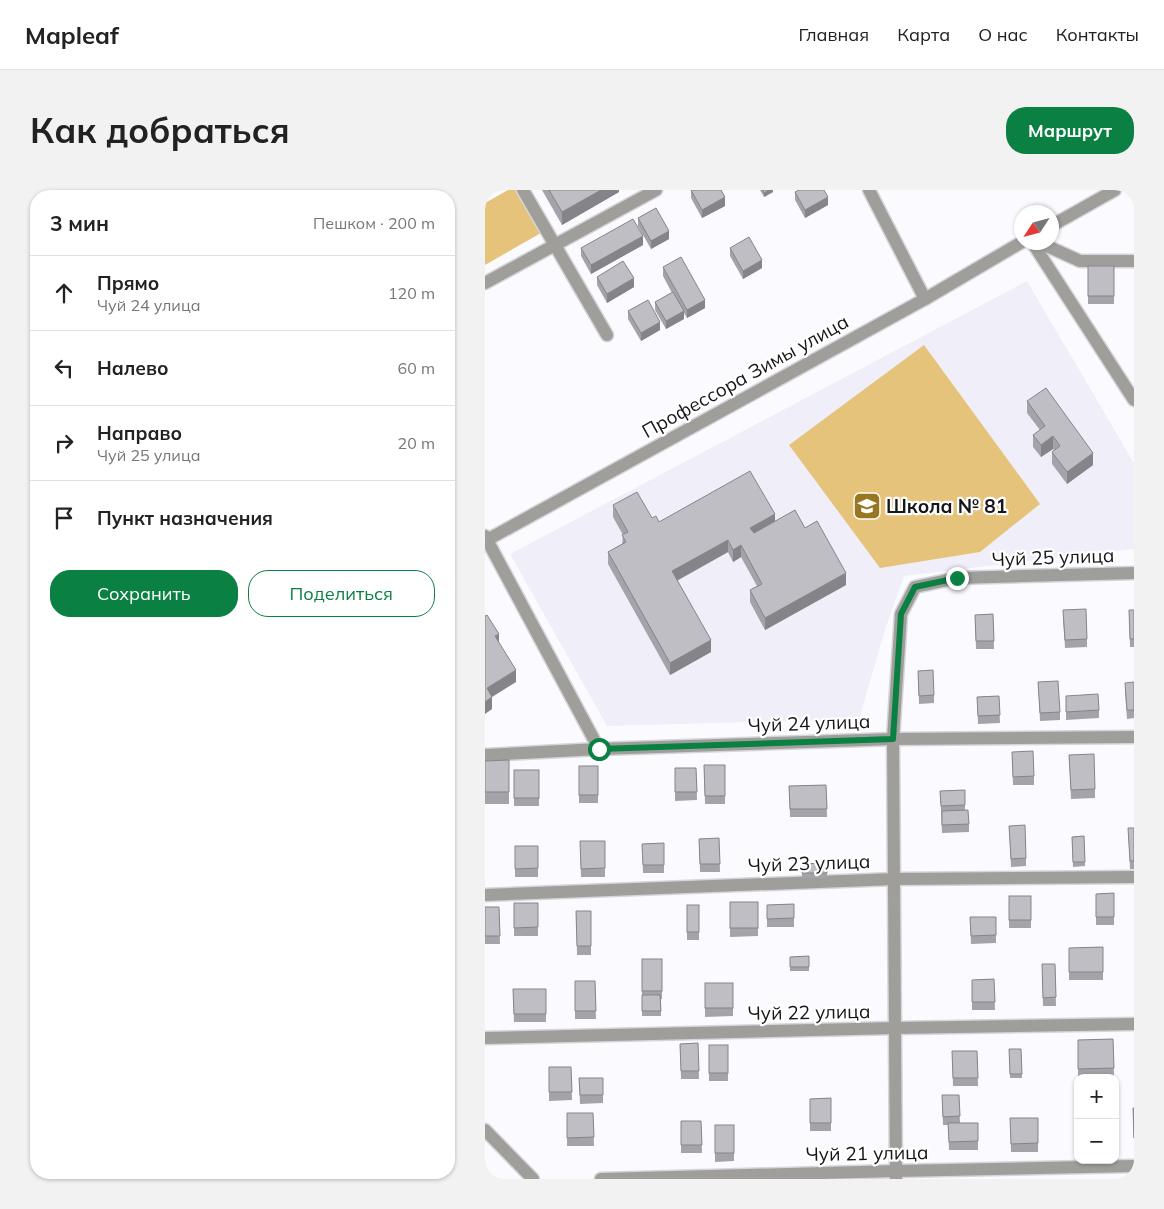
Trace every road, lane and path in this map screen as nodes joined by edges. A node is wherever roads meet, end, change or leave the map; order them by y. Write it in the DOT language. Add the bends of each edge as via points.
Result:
graph roads {
  1 [pos="523,190"];
  2 [pos="656,190"];
  3 [pos="869,190"];
  4 [pos="1115,190"];
  5 [pos="1059,222"];
  6 [pos="555,246"];
  7 [pos="1014,247"];
  8 [pos="1037,250"];
  9 [pos="1055,250"];
  10 [pos="1134,261"];
  11 [pos="485,284"];
  12 [pos="925,299"];
  13 [pos="607,335"];
  14 [pos="1132,393"];
  15 [pos="486,539"];
  16 [pos="1134,573"];
  17 [pos="1134,737"];
  18 [pos="893,739"];
  19 [pos="599,749"];
  20 [pos="485,755"];
  21 [pos="1134,877"];
  22 [pos="894,879"];
  23 [pos="485,895"];
  24 [pos="1134,1024"];
  25 [pos="895,1028"];
  26 [pos="485,1038"];
  27 [pos="485,1130"];
  28 [pos="1134,1166"];
  29 [pos="896,1175"];
  30 [pos="533,1179"];
  31 [pos="601,1179"];
  1 -- 6 [label="street"];
  2 -- 6 [label="street"];
  3 -- 12 [label="street"];
  4 -- 5 [label="street"];
  6 -- 11 [label="street"];
  6 -- 13 [label="street"];
  7 -- 12 [label="street, Профессора Зимы улица"];
  8 -- 14 [label="street"];
  9 -- 10 [label="street" via="1080,262"];
  12 -- 15 [label="street, Профессора Зимы улица"];
  15 -- 19 [label="street"];
  16 -- 18 [label="street, Чуй 25 улица" via="957,578 915,587 901,614"];
  17 -- 18 [label="street, Чуй 24 улица"];
  18 -- 19 [label="street, Чуй 24 улица"];
  18 -- 22 [label="street"];
  19 -- 20 [label="street, Чуй 24 улица"];
  21 -- 22 [label="street, Чуй 23 улица"];
  22 -- 23 [label="street, Чуй 23 улица"];
  22 -- 25 [label="street"];
  24 -- 25 [label="street, Чуй 22 улица"];
  25 -- 26 [label="street, Чуй 22 улица"];
  25 -- 29 [label="street"];
  27 -- 30 [label="street"];
  28 -- 29 [label="street, Чуй 21 улица"];
  29 -- 31 [label="street, Чуй 21 улица"];
}
